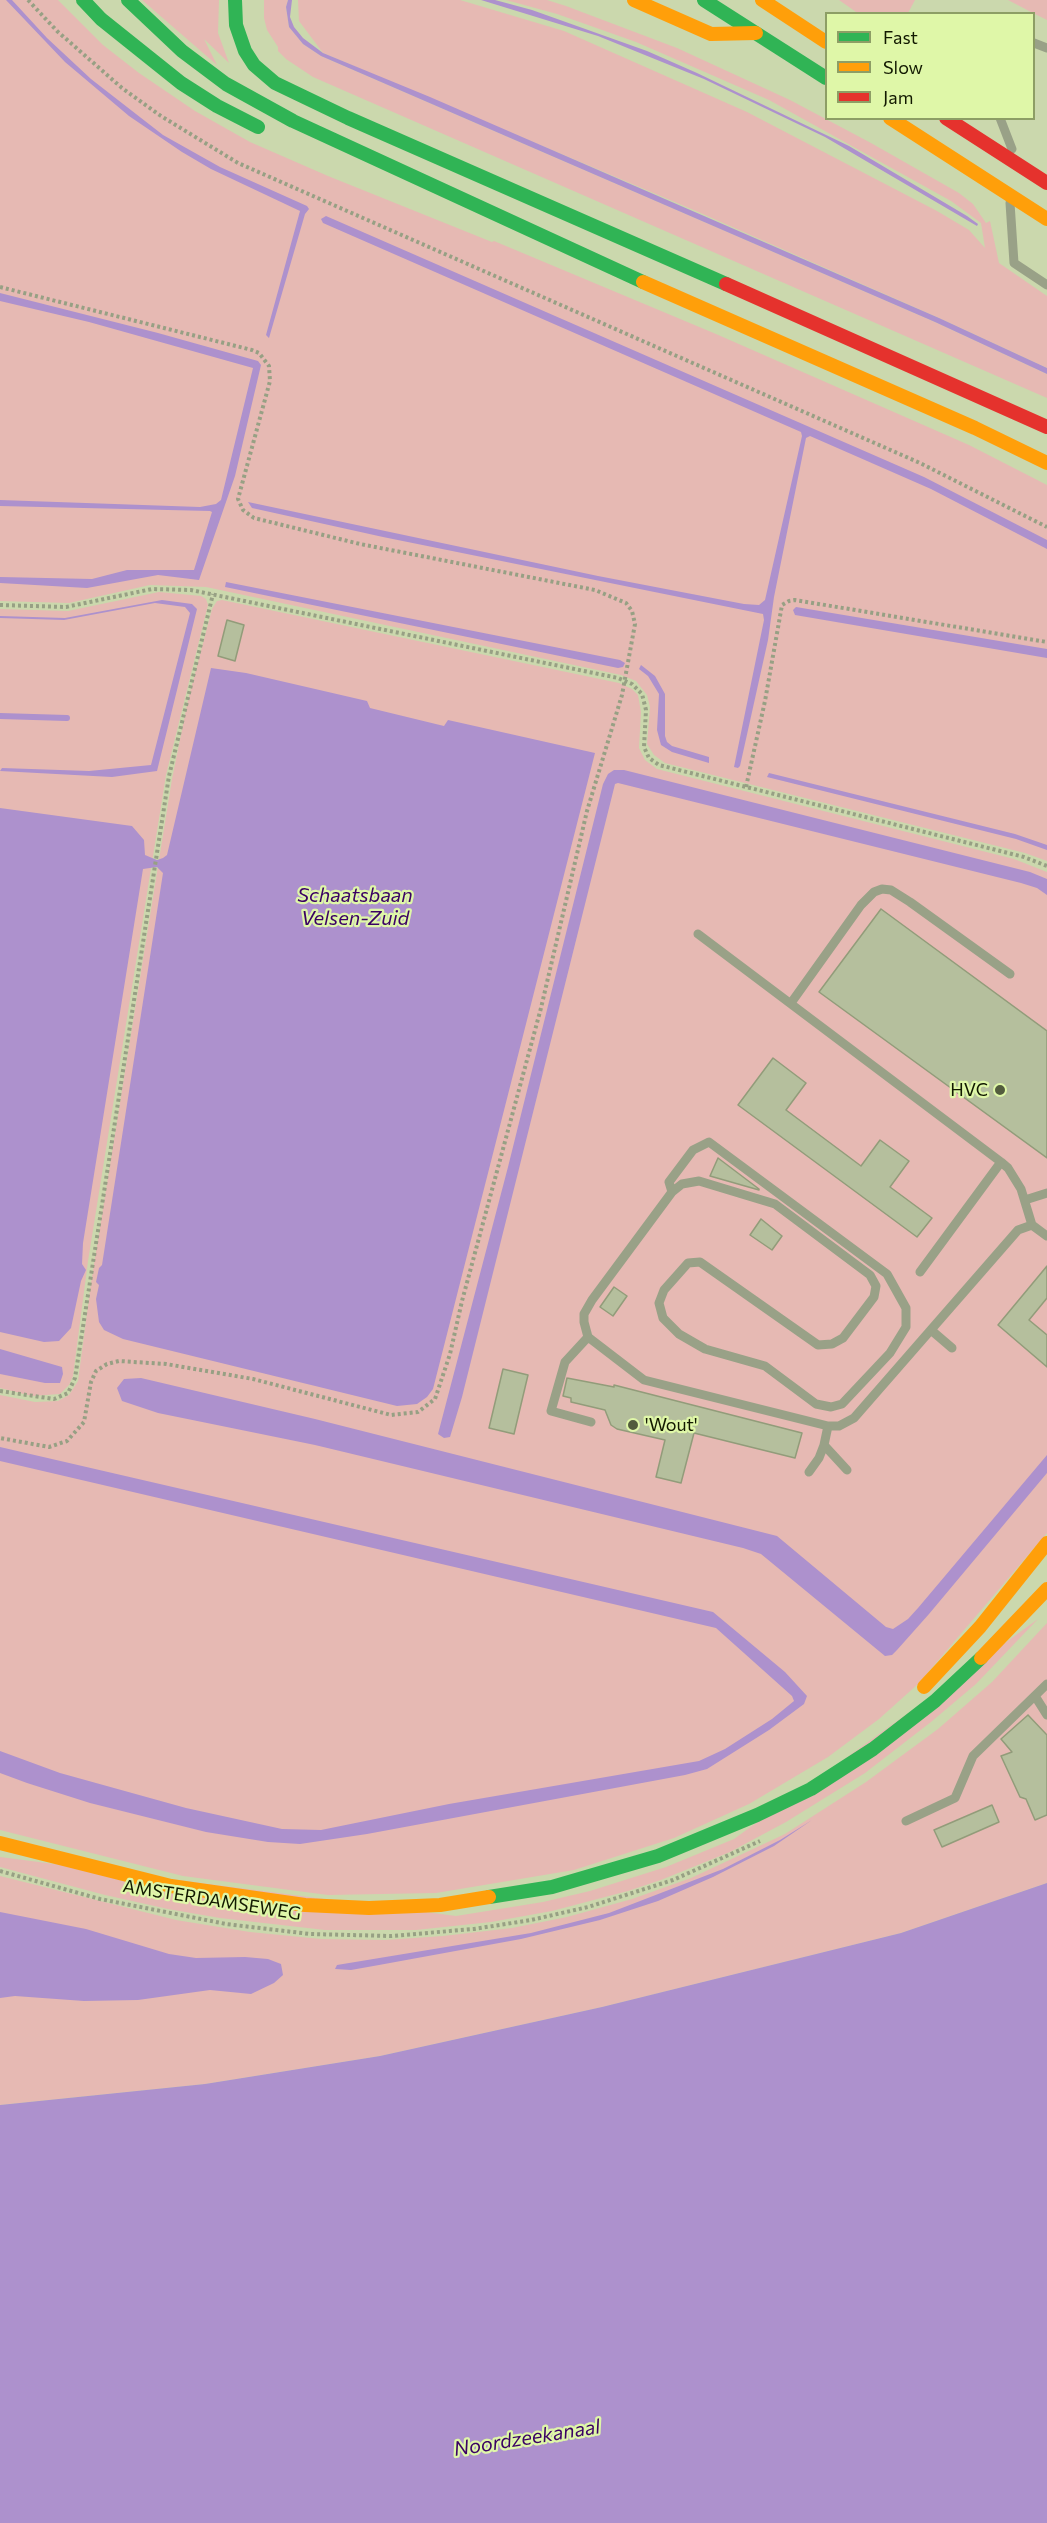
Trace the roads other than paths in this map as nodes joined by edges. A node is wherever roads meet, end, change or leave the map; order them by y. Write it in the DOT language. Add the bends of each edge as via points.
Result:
graph roads {
  1 [pos="83,0"];
  2 [pos="128,0"];
  3 [pos="235,0"];
  4 [pos="634,0"];
  5 [pos="704,0"];
  6 [pos="762,0"];
  7 [pos="811,15"];
  8 [pos="825,30"];
  9 [pos="756,33"];
  10 [pos="825,41"];
  11 [pos="825,77"];
  12 [pos="893,120"];
  13 [pos="949,120"];
  14 [pos="1001,120"];
  15 [pos="268,132"];
  16 [pos="1018,163"];
  17 [pos="395,183"];
  18 [pos="1047,183"];
  19 [pos="1009,195"];
  20 [pos="1047,219"];
  21 [pos="593,260"];
  22 [pos="1047,285"];
  23 [pos="1047,428"];
  24 [pos="1047,463"];
  25 [pos="698,934"];
  26 [pos="1010,974"];
  27 [pos="791,1003"];
  28 [pos="1001,1162"];
  29 [pos="672,1192"];
  30 [pos="1047,1193"];
  31 [pos="1025,1200"];
  32 [pos="1032,1225"];
  33 [pos="1047,1236"];
  34 [pos="920,1272"];
  35 [pos="932,1330"];
  36 [pos="588,1337"];
  37 [pos="952,1348"];
  38 [pos="591,1422"];
  39 [pos="828,1426"];
  40 [pos="824,1445"];
  41 [pos="847,1470"];
  42 [pos="809,1472"];
  43 [pos="1047,1543"];
  44 [pos="1047,1589"];
  45 [pos="1047,1684"];
  46 [pos="917,1693"];
  47 [pos="1035,1696"];
  48 [pos="1047,1715"];
  49 [pos="884,1723"];
  50 [pos="906,1821"];
  51 [pos="729,1827"];
  52 [pos="0,1843"];
  1 -- 15 [label="main road" via="181,83"];
  2 -- 21 [label="main road" via="182,51 246,97"];
  3 -- 23 [label="main road" via="236,25 245,51 274,83"];
  4 -- 9 [label="main road" via="711,34"];
  5 -- 9 [label="main road"];
  6 -- 10 [label="main road"];
  7 -- 8 [label="main road"];
  9 -- 11 [label="main road"];
  12 -- 19 [label="main road"];
  13 -- 16 [label="main road"];
  14 -- 16 [label="lane"];
  16 -- 18 [label="main road"];
  17 -- 21 [label="main road"];
  19 -- 20 [label="main road"];
  19 -- 22 [label="lane" via="1014,263"];
  21 -- 24 [label="main road"];
  25 -- 27 [label="lane"];
  26 -- 27 [label="lane" via="910,902 882,889 861,905"];
  27 -- 28 [label="lane"];
  28 -- 31 [label="lane" via="1016,1178"];
  28 -- 34 [label="lane"];
  29 -- 29 [label="lane" via="682,1184 699,1181 775,1204 870,1275 876,1286 874,1297 843,1338 832,1344 818,1345 700,1262 688,1263 658,1303 663,1318 679,1334 705,1349 765,1366 816,1404 842,1404 890,1353 906,1327 906,1308 887,1275 709,1142 693,1150 669,1182"];
  29 -- 36 [label="lane" via="587,1307 584,1322"];
  30 -- 31 [label="lane"];
  31 -- 32 [label="lane"];
  32 -- 33 [label="lane"];
  32 -- 35 [label="lane" via="1018,1230"];
  35 -- 37 [label="lane"];
  35 -- 39 [label="lane" via="854,1418 839,1426"];
  36 -- 38 [label="lane" via="565,1362 551,1411"];
  36 -- 39 [label="lane" via="644,1380"];
  39 -- 40 [label="lane"];
  40 -- 41 [label="lane"];
  40 -- 42 [label="lane"];
  43 -- 46 [label="main road" via="975,1634"];
  44 -- 51 [label="main road, AMSTERDAMSEWEG" via="973,1667 896,1731 811,1789"];
  45 -- 47 [label="lane"];
  47 -- 48 [label="lane"];
  47 -- 50 [label="lane" via="973,1756 955,1798"];
  49 -- 51 [label="main road, AMSTERDAMSEWEG" via="835,1760"];
  51 -- 52 [label="main road, AMSTERDAMSEWEG" via="625,1868 552,1887 476,1901 369,1908 201,1892"];
}
